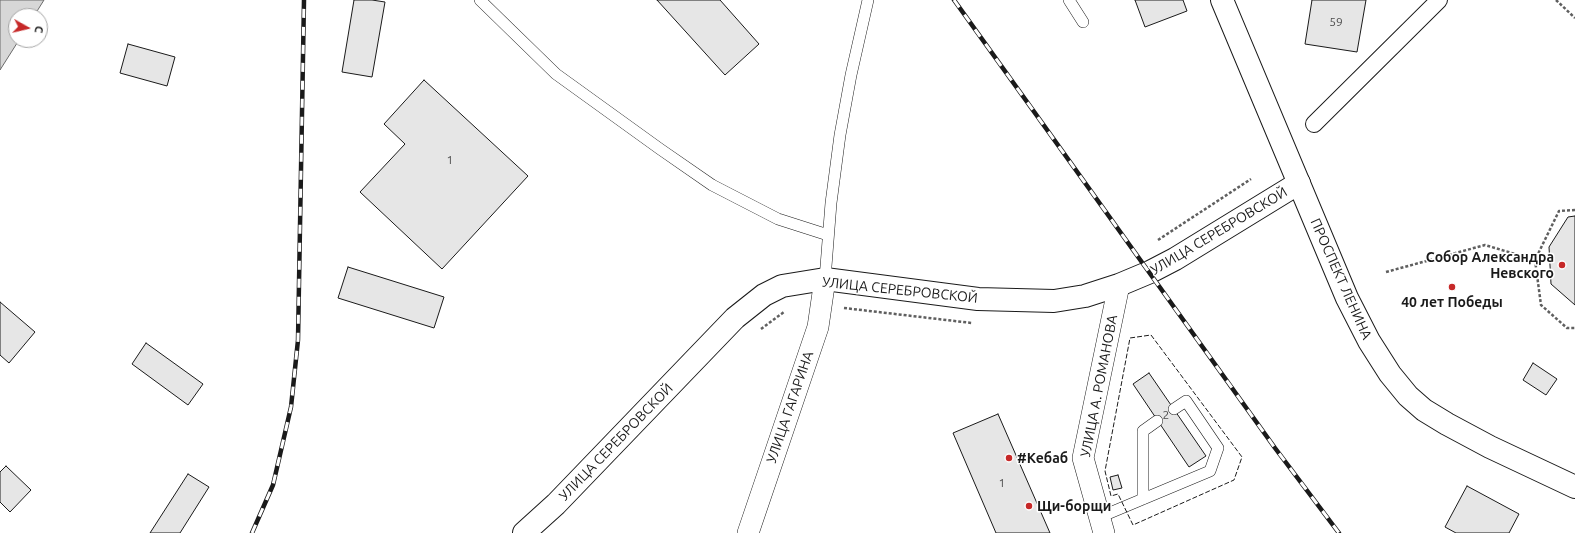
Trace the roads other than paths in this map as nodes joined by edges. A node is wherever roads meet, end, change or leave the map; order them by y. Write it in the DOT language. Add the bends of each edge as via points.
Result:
graph roads {
  1 [pos="480,0"];
  2 [pos="868,0"];
  3 [pos="1069,0"];
  4 [pos="1222,0"];
  5 [pos="1439,0"];
  6 [pos="1083,22"];
  7 [pos="1314,124"];
  8 [pos="1299,183"];
  9 [pos="828,235"];
  10 [pos="825,279"];
  11 [pos="1119,285"];
  12 [pos="1174,409"];
  13 [pos="1158,421"];
  14 [pos="1575,487"];
  15 [pos="1143,499"];
  16 [pos="1102,525"];
  17 [pos="524,533"];
  18 [pos="748,533"];
  1 -- 9 [label="lane" via="556,74 712,185 778,219"];
  2 -- 9 [label="lane" via="840,135"];
  3 -- 6 [label="lane"];
  4 -- 8 [label="street, ПРОСПЕКТ ЛЕНИНА"];
  5 -- 7 [label="street"];
  8 -- 11 [label="street, УЛИЦА СЕРЕБРОВСКОЙ" via="1176,259"];
  8 -- 14 [label="street, ПРОСПЕКТ ЛЕНИНА" via="1347,298 1365,334 1390,374 1408,396 1424,410 1447,424"];
  9 -- 10 [label="lane"];
  10 -- 11 [label="street, УЛИЦА СЕРЕБРОВСКОЙ" via="978,299 1054,301 1085,296"];
  10 -- 17 [label="street, УЛИЦА СЕРЕБРОВСКОЙ" via="782,286 764,295 736,318 556,504"];
  10 -- 18 [label="street, УЛИЦА ГАГАРИНА" via="818,327"];
  11 -- 16 [label="street, УЛИЦА А. РОМАНОВА" via="1083,458"];
  12 -- 15 [label="lane" via="1186,401 1218,448 1210,471"];
  13 -- 15 [label="lane" via="1143,431"];
  15 -- 16 [label="lane"];
}
